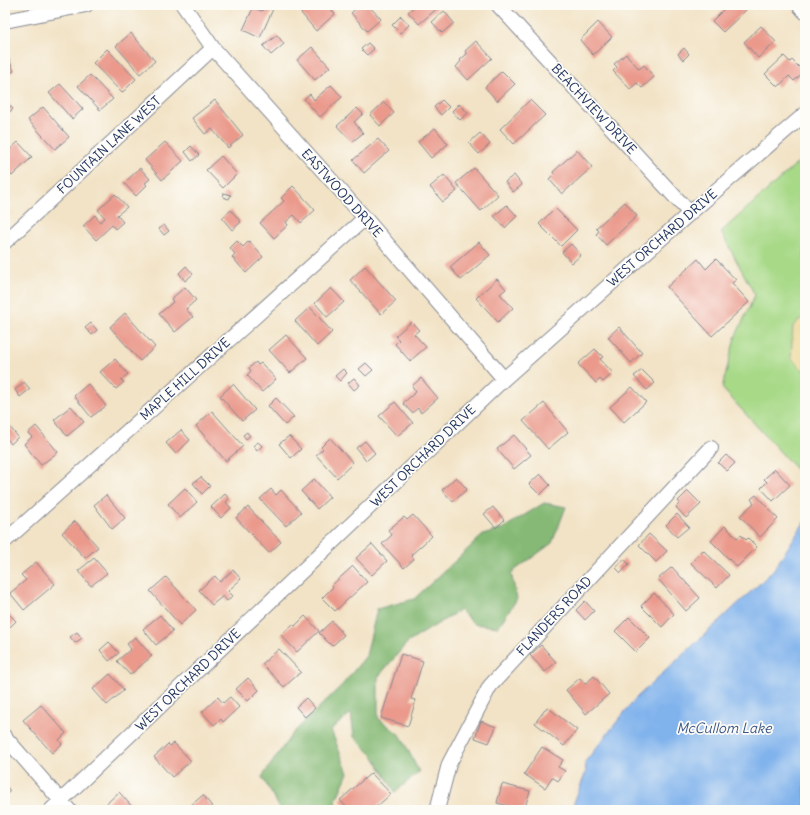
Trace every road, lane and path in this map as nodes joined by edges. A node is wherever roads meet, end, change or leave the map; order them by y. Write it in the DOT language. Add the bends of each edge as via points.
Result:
graph roads {
  1 [pos="86,5"];
  2 [pos="183,5"];
  3 [pos="498,5"];
  4 [pos="799,5"];
  5 [pos="805,12"];
  6 [pos="5,21"];
  7 [pos="213,48"];
  8 [pos="805,114"];
  9 [pos="690,213"];
  10 [pos="365,218"];
  11 [pos="5,242"];
  12 [pos="504,379"];
  13 [pos="711,448"];
  14 [pos="5,540"];
  15 [pos="5,737"];
  16 [pos="60,807"];
  17 [pos="437,810"];
  1 -- 6 [label="street"];
  2 -- 7 [label="street, EASTWOOD DRIVE"];
  3 -- 9 [label="street, BEACHVIEW DRIVE"];
  4 -- 5 [label="street"];
  7 -- 10 [label="street, EASTWOOD DRIVE"];
  7 -- 11 [label="street, FOUNTAIN LANE WEST"];
  8 -- 9 [label="street, WEST ORCHARD DRIVE"];
  9 -- 12 [label="street, WEST ORCHARD DRIVE"];
  10 -- 12 [label="street, EASTWOOD DRIVE"];
  10 -- 14 [label="street, MAPLE HILL DRIVE"];
  12 -- 16 [label="street, WEST ORCHARD DRIVE"];
  13 -- 17 [label="street, FLANDERS ROAD" via="490,686 449,764"];
  15 -- 16 [label="street"];
}
